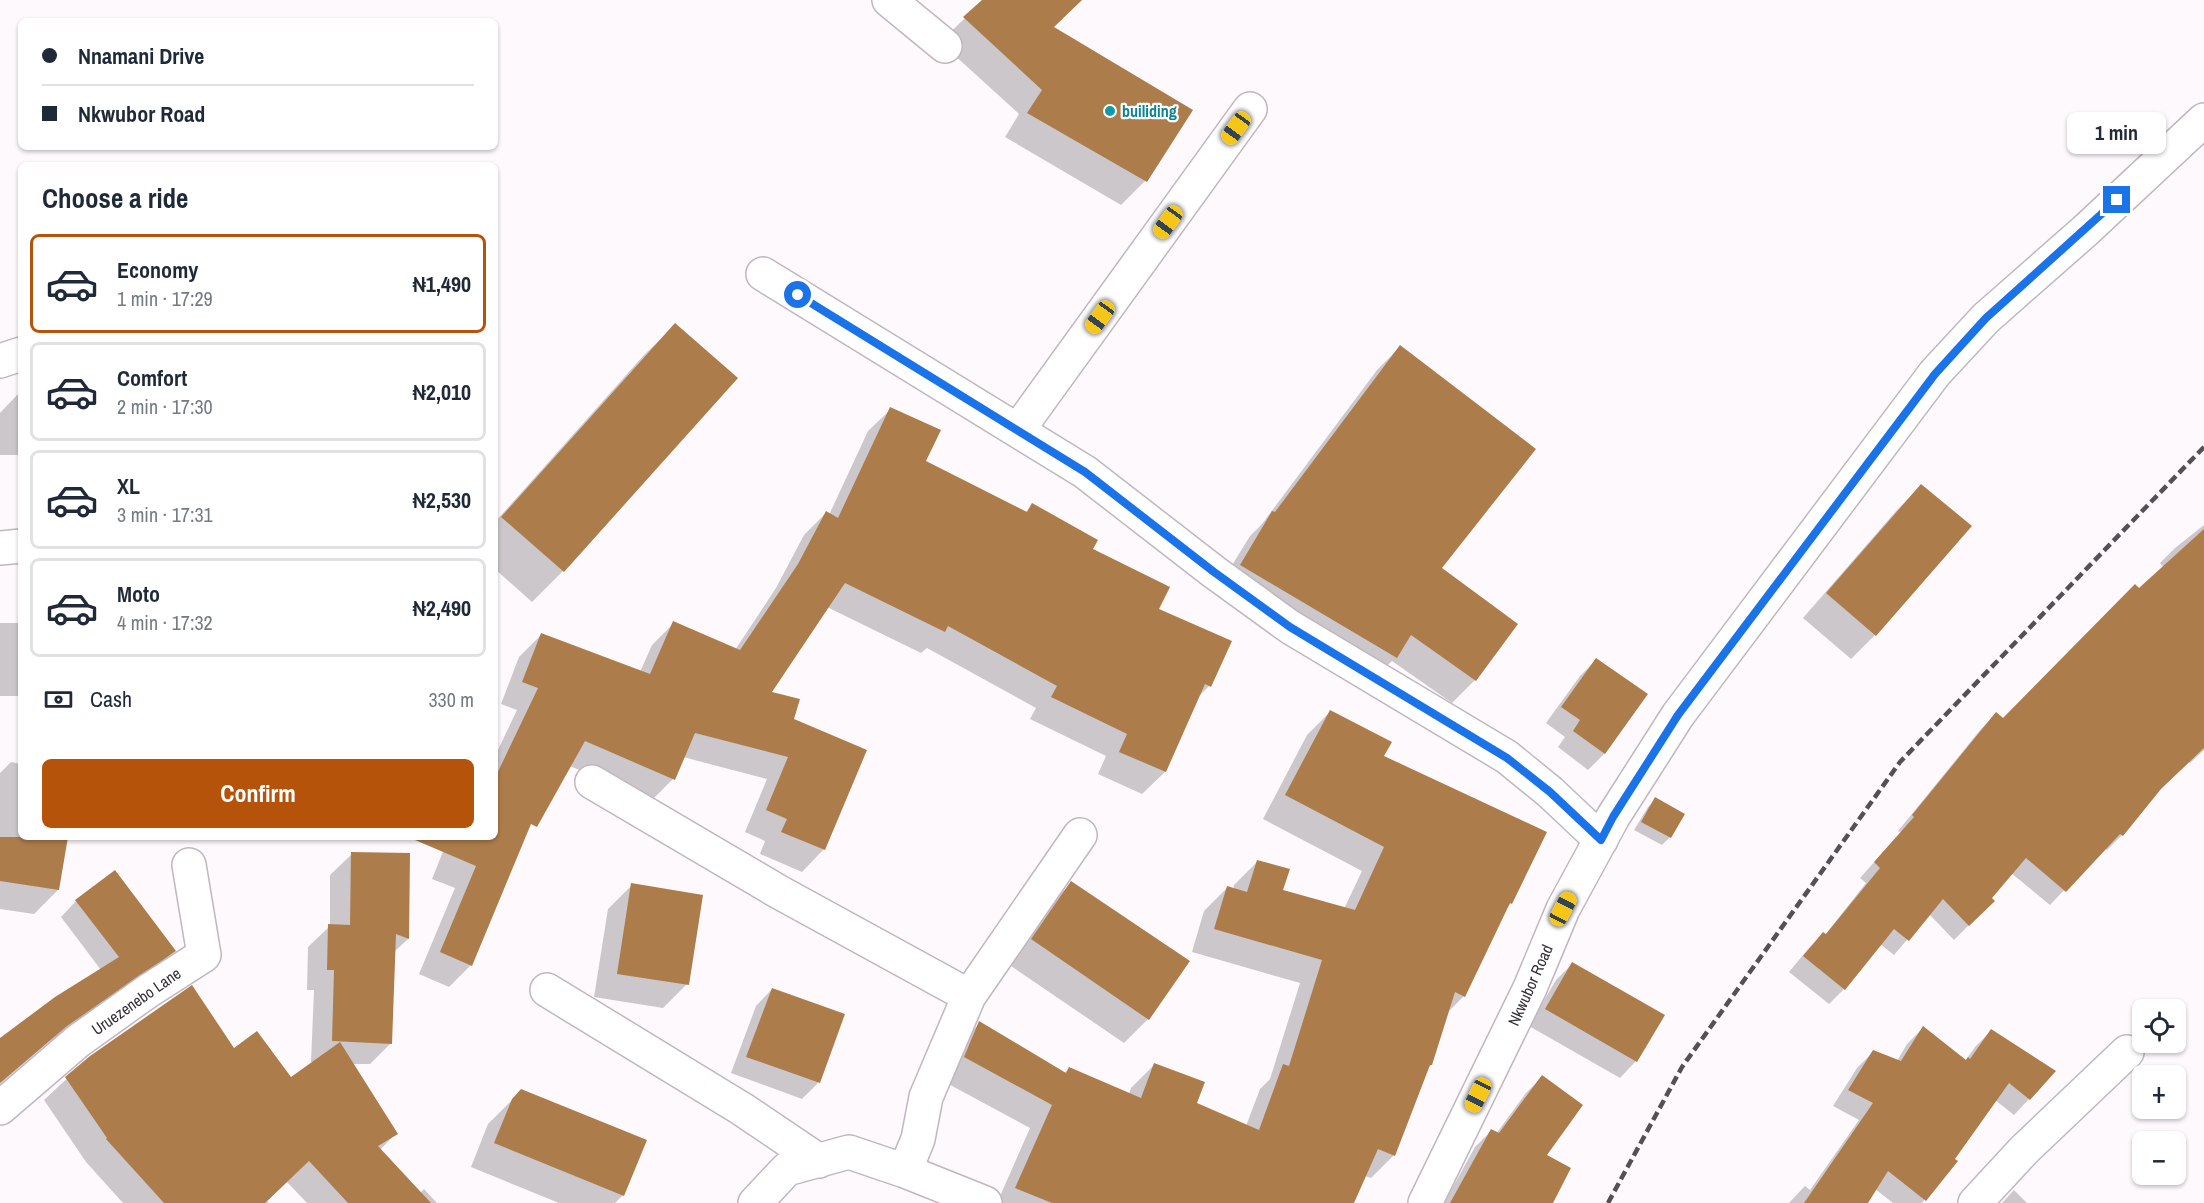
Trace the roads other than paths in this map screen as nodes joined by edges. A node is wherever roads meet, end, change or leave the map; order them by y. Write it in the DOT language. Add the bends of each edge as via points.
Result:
graph roads {
  1 [pos="889,0"];
  2 [pos="945,46"];
  3 [pos="1250,109"];
  4 [pos="2204,120"];
  5 [pos="763,274"];
  6 [pos="18,354"];
  7 [pos="0,361"];
  8 [pos="1018,430"];
  9 [pos="18,546"];
  10 [pos="0,548"];
  11 [pos="592,782"];
  12 [pos="1080,835"];
  13 [pos="1601,840"];
  14 [pos="189,865"];
  15 [pos="547,990"];
  16 [pos="969,996"];
  17 [pos="2127,1052"];
  18 [pos="0,1108"];
  19 [pos="819,1161"];
  20 [pos="905,1171"];
  21 [pos="755,1203"];
  22 [pos="985,1203"];
  23 [pos="1425,1203"];
  24 [pos="1976,1203"];
  1 -- 2 [label="street"];
  3 -- 8 [label="street"];
  4 -- 13 [label="street, Nkwubor Road" via="1986,318 1935,374 1678,715"];
  5 -- 8 [label="street"];
  6 -- 7 [label="street"];
  8 -- 13 [label="street" via="1085,472 1290,627 1507,758"];
  9 -- 10 [label="street"];
  11 -- 16 [label="street" via="779,892"];
  12 -- 16 [label="street"];
  13 -- 23 [label="street, Nkwubor Road" via="1563,909 1530,987"];
  14 -- 18 [label="street, Uruezenebo Lane" via="204,955 78,1041"];
  15 -- 19 [label="street" via="742,1109"];
  16 -- 20 [label="street" via="926,1096 918,1139"];
  17 -- 24 [label="street" via="2024,1150"];
  19 -- 20 [label="street" via="849,1152"];
  19 -- 21 [label="street" via="787,1169"];
  20 -- 22 [label="street"];
}
